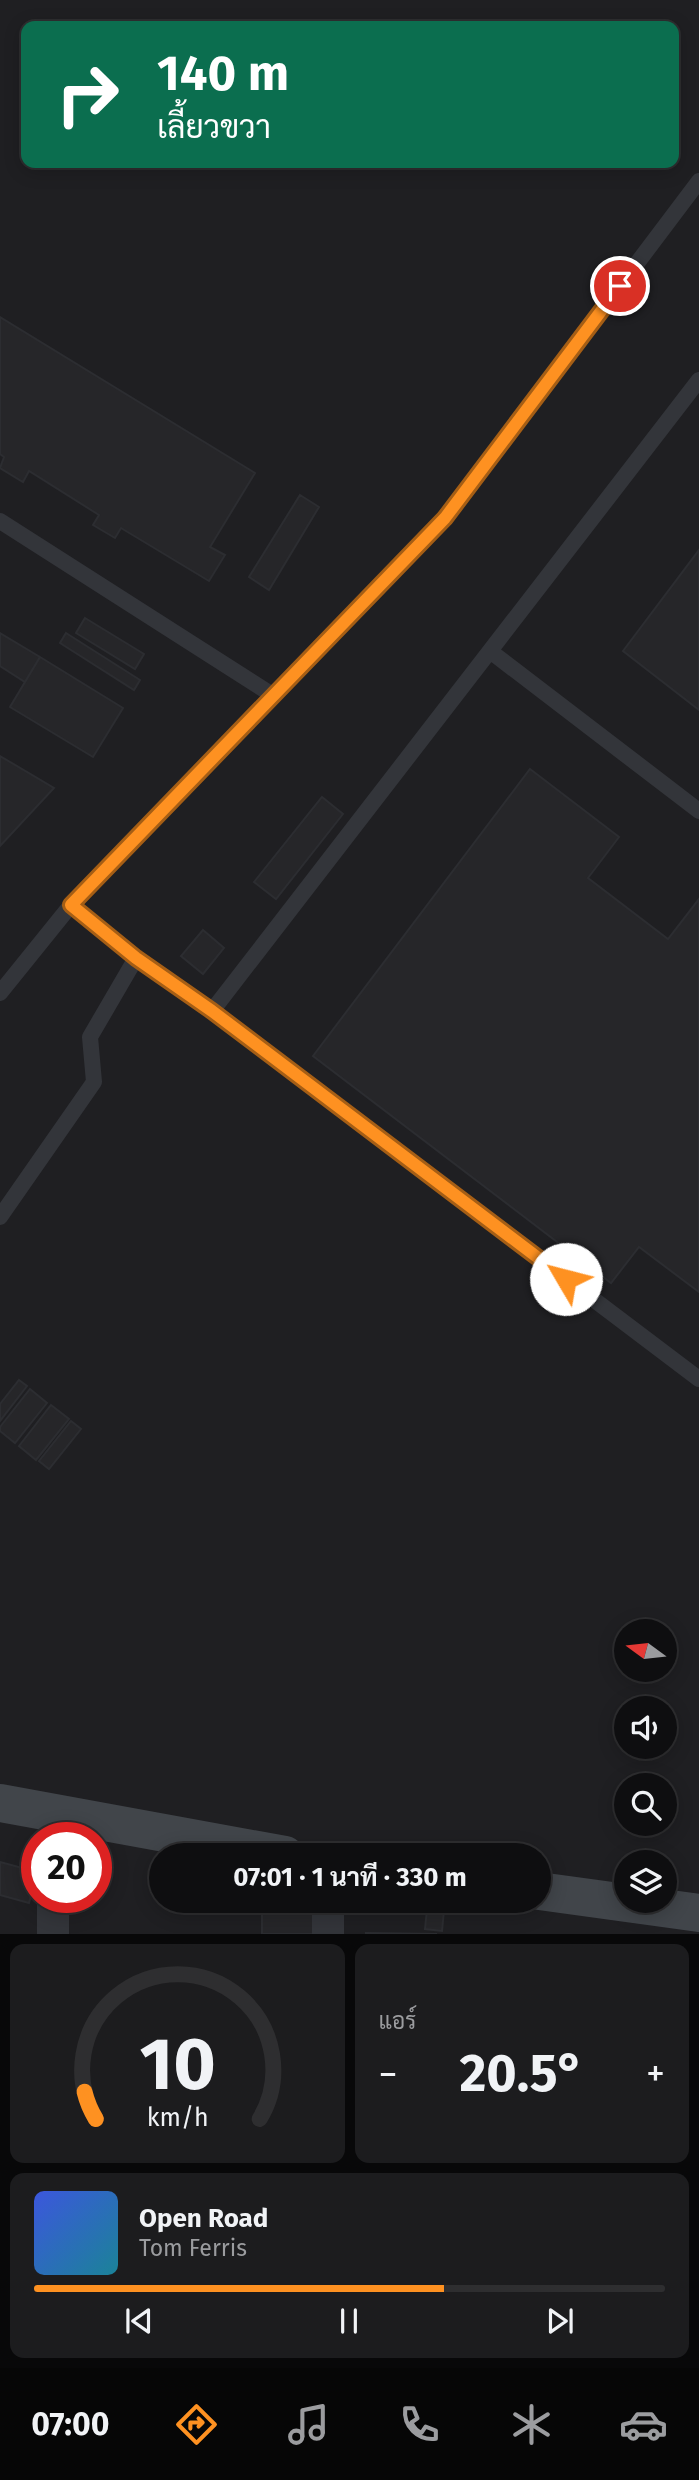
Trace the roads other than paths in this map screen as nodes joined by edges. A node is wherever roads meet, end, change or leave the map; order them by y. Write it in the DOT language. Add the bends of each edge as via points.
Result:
graph roads {
  1 [pos="699,181"];
  2 [pos="699,380"];
  3 [pos="0,521"];
  4 [pos="490,651"];
  5 [pos="274,695"];
  6 [pos="699,811"];
  7 [pos="71,905"];
  8 [pos="136,958"];
  9 [pos="2,986"];
  10 [pos="212,1011"];
  11 [pos="0,1217"];
  12 [pos="699,1379"];
  13 [pos="0,1803"];
  14 [pos="45,1822"];
  15 [pos="112,1833"];
  16 [pos="189,1843"];
  17 [pos="551,1893"];
  18 [pos="53,1913"];
  19 [pos="328,1913"];
  20 [pos="699,1913"];
  21 [pos="53,1934"];
  22 [pos="328,1934"];
  1 -- 5 [label="lane" via="445,518"];
  2 -- 4 [label="lane"];
  3 -- 5 [label="lane"];
  4 -- 6 [label="lane"];
  4 -- 10 [label="lane"];
  5 -- 7 [label="lane"];
  7 -- 8 [label="lane"];
  7 -- 9 [label="lane"];
  8 -- 10 [label="lane"];
  8 -- 11 [label="lane" via="90,1037 94,1082"];
  10 -- 12 [label="lane"];
  13 -- 14 [label="street"];
  15 -- 16 [label="street"];
  17 -- 20 [label="street"];
  18 -- 21 [label="street"];
  19 -- 22 [label="street"];
}
